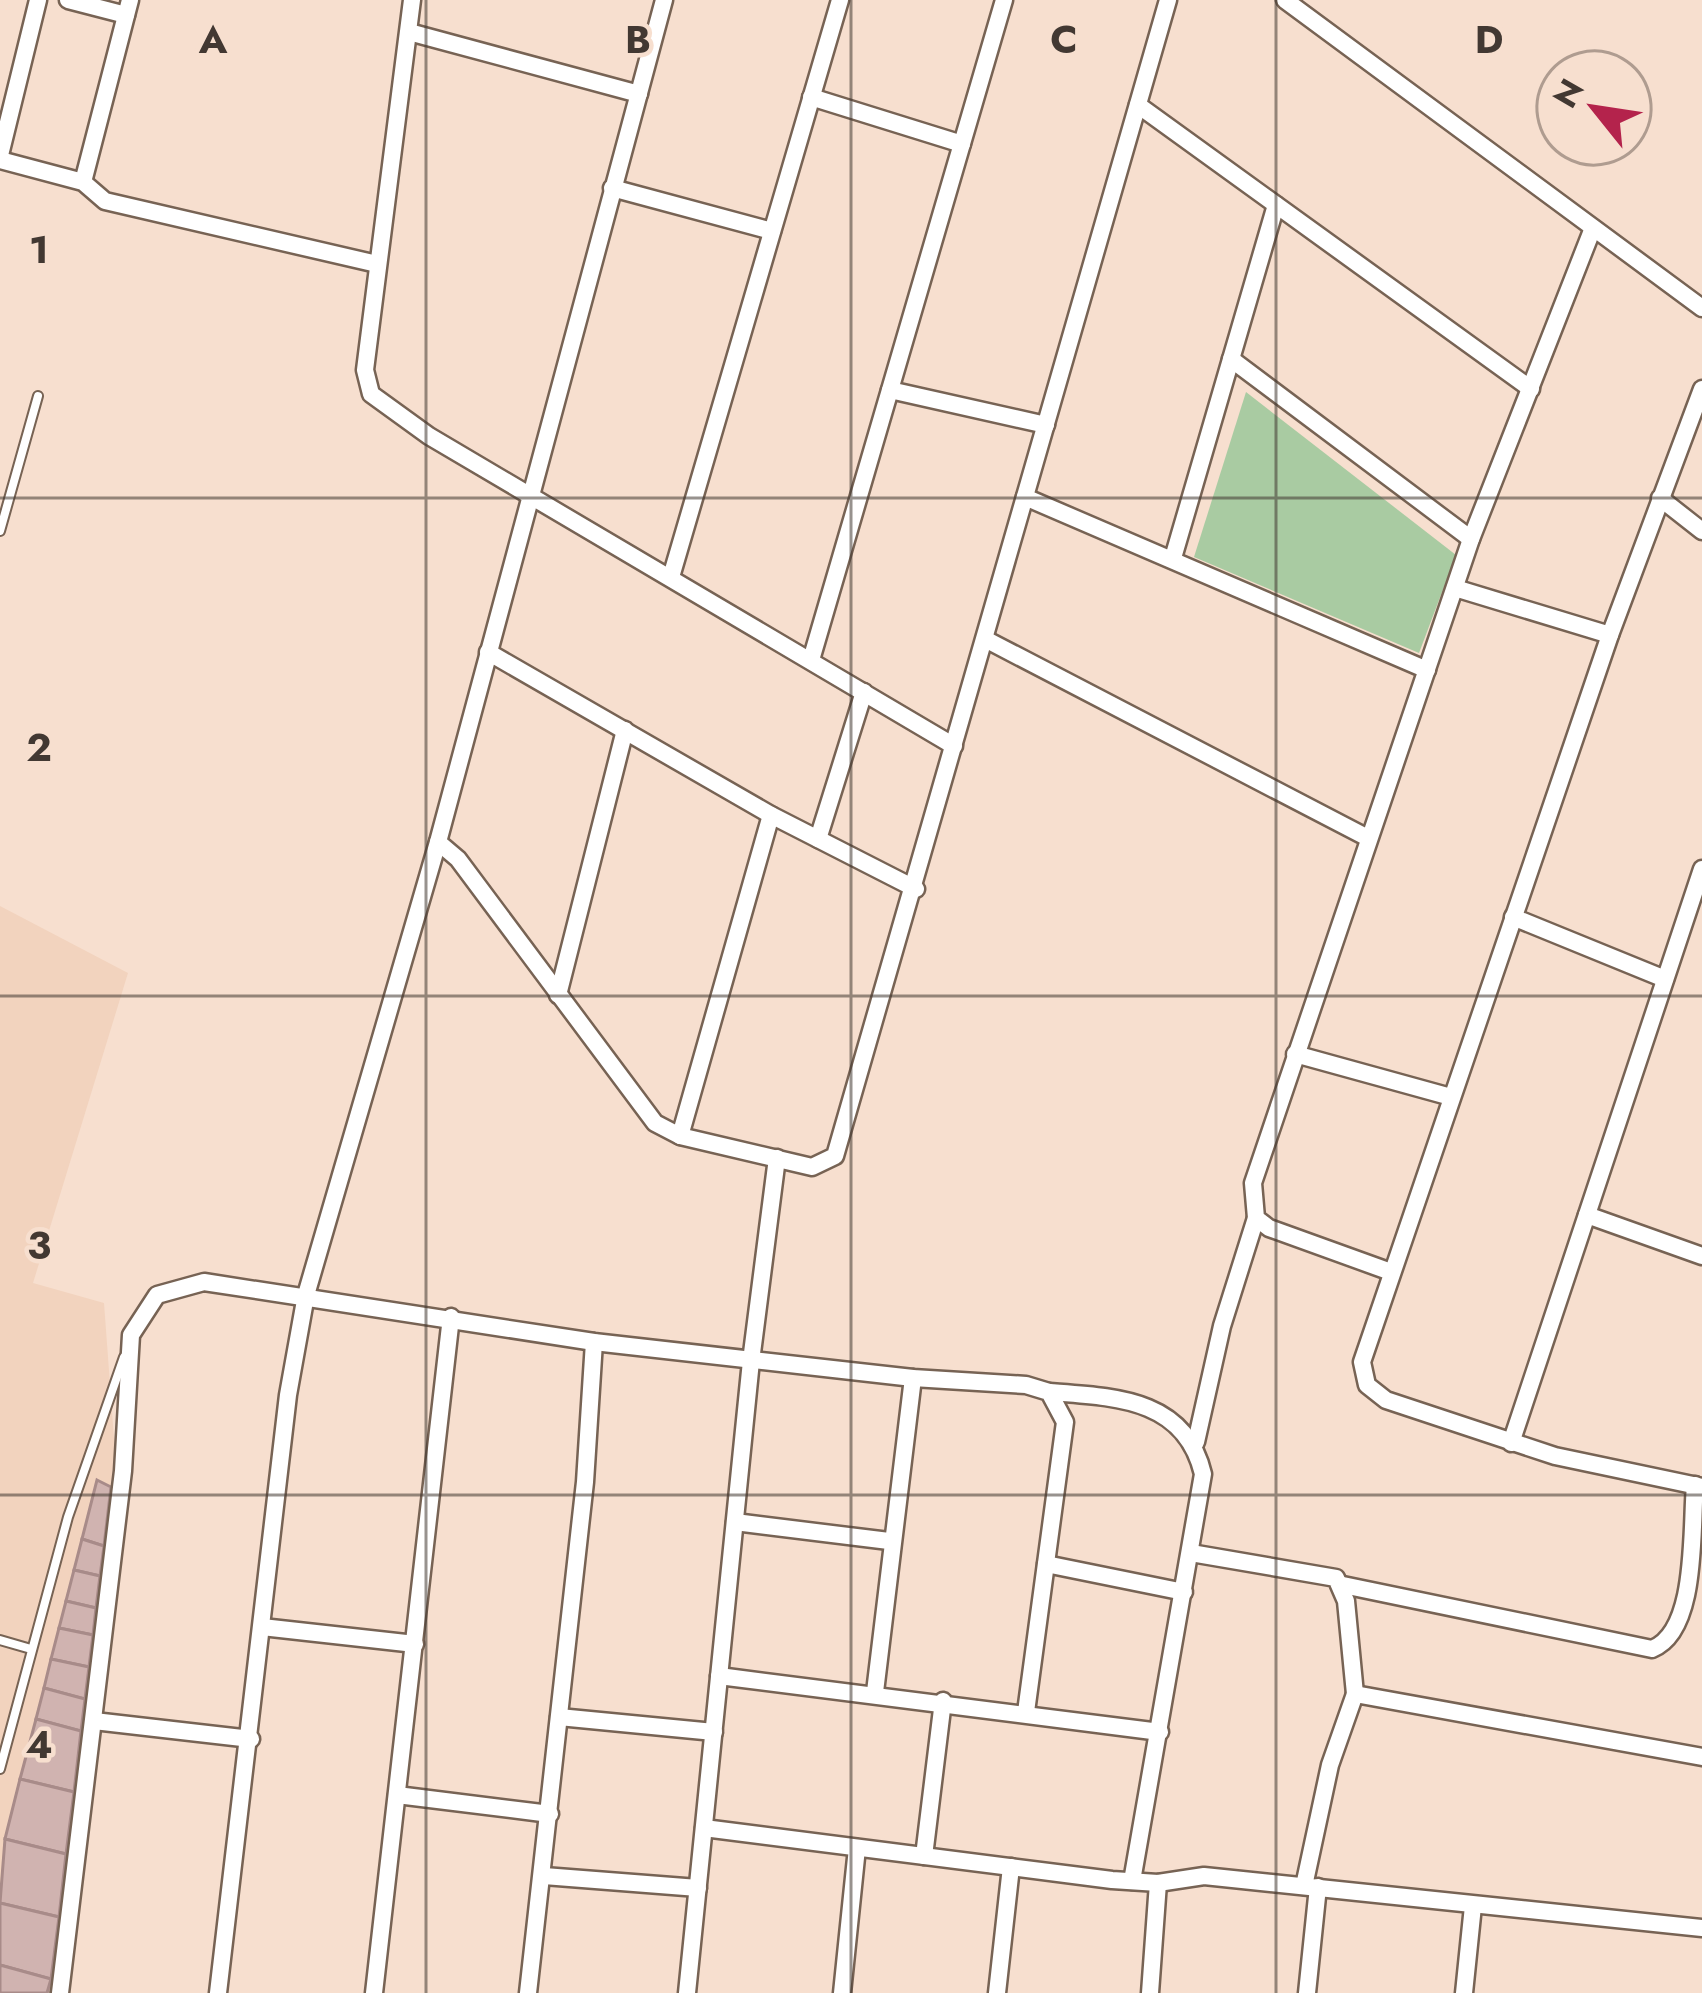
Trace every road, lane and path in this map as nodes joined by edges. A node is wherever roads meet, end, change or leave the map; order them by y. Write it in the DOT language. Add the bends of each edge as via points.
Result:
graph roads {
  1 [pos="38,0"];
  2 [pos="68,0"];
  3 [pos="412,0"];
  4 [pos="664,0"];
  5 [pos="840,0"];
  6 [pos="1004,0"];
  7 [pos="1168,0"];
  8 [pos="1286,0"];
  9 [pos="128,7"];
  10 [pos="409,32"];
  11 [pos="639,94"];
  12 [pos="811,98"];
  13 [pos="1138,105"];
  14 [pos="962,144"];
  15 [pos="0,158"];
  16 [pos="83,182"];
  17 [pos="612,188"];
  18 [pos="1276,205"];
  19 [pos="1593,228"];
  20 [pos="772,231"];
  21 [pos="377,264"];
  22 [pos="1702,308"];
  23 [pos="1231,358"];
  24 [pos="1531,388"];
  25 [pos="1702,389"];
  26 [pos="890,390"];
  27 [pos="38,396"];
  28 [pos="1046,425"];
  29 [pos="533,494"];
  30 [pos="1025,497"];
  31 [pos="1660,498"];
  32 [pos="0,531"];
  33 [pos="1702,531"];
  34 [pos="1471,539"];
  35 [pos="1173,558"];
  36 [pos="671,577"];
  37 [pos="1455,588"];
  38 [pos="1610,635"];
  39 [pos="985,639"];
  40 [pos="488,652"];
  41 [pos="811,660"];
  42 [pos="1427,670"];
  43 [pos="864,692"];
  44 [pos="625,730"];
  45 [pos="954,746"];
  46 [pos="771,815"];
  47 [pos="1368,838"];
  48 [pos="818,839"];
  49 [pos="438,842"];
  50 [pos="1702,869"];
  51 [pos="916,889"];
  52 [pos="1513,917"];
  53 [pos="1665,979"];
  54 [pos="558,995"];
  55 [pos="1295,1054"];
  56 [pos="1451,1097"];
  57 [pos="680,1136"];
  58 [pos="777,1158"];
  59 [pos="1587,1215"];
  60 [pos="1256,1218"];
  61 [pos="1702,1256"];
  62 [pos="1391,1272"];
  63 [pos="306,1295"];
  64 [pos="451,1317"];
  65 [pos="131,1335"];
  66 [pos="594,1342"];
  67 [pos="751,1361"];
  68 [pos="913,1378"];
  69 [pos="1049,1392"];
  70 [pos="1196,1442"];
  71 [pos="1510,1443"];
  72 [pos="1698,1486"];
  73 [pos="735,1522"];
  74 [pos="889,1541"];
  75 [pos="1191,1553"];
  76 [pos="1046,1564"];
  77 [pos="1342,1586"];
  78 [pos="1184,1592"];
  79 [pos="262,1627"];
  80 [pos="0,1640"];
  81 [pos="415,1644"];
  82 [pos="31,1649"];
  83 [pos="719,1676"];
  84 [pos="875,1692"];
  85 [pos="1355,1694"];
  86 [pos="943,1701"];
  87 [pos="1026,1712"];
  88 [pos="559,1717"];
  89 [pos="94,1721"];
  90 [pos="714,1732"];
  91 [pos="1160,1732"];
  92 [pos="251,1739"];
  93 [pos="1702,1757"];
  94 [pos="0,1769"];
  95 [pos="397,1796"];
  96 [pos="550,1814"];
  97 [pos="704,1828"];
  98 [pos="857,1848"];
  99 [pos="924,1856"];
  100 [pos="1011,1867"];
  101 [pos="544,1876"];
  102 [pos="1132,1882"];
  103 [pos="1158,1883"];
  104 [pos="1311,1887"];
  105 [pos="698,1888"];
  106 [pos="1473,1906"];
  107 [pos="1702,1928"];
  108 [pos="224,1992"];
  109 [pos="60,1993"];
  110 [pos="374,1993"];
  111 [pos="528,1993"];
  112 [pos="687,1993"];
  113 [pos="842,1993"];
  114 [pos="998,1993"];
  115 [pos="1150,1993"];
  116 [pos="1306,1993"];
  117 [pos="1464,1993"];
  1 -- 15 [label="street"];
  2 -- 9 [label="street"];
  3 -- 10 [label="street"];
  4 -- 11 [label="street"];
  5 -- 12 [label="street"];
  6 -- 14 [label="street"];
  7 -- 13 [label="street"];
  8 -- 19 [label="street"];
  9 -- 16 [label="street"];
  10 -- 11 [label="street"];
  10 -- 21 [label="street"];
  11 -- 17 [label="street"];
  12 -- 14 [label="street"];
  12 -- 20 [label="street"];
  13 -- 18 [label="street"];
  13 -- 28 [label="street"];
  14 -- 26 [label="street"];
  15 -- 16 [label="street"];
  16 -- 21 [label="street" via="105,201"];
  17 -- 20 [label="street"];
  17 -- 29 [label="street"];
  18 -- 23 [label="street"];
  18 -- 24 [label="street"];
  19 -- 22 [label="street"];
  19 -- 24 [label="street"];
  20 -- 36 [label="street"];
  21 -- 29 [label="street" via="365,370 371,394"];
  23 -- 34 [label="street"];
  23 -- 35 [label="street"];
  24 -- 34 [label="street"];
  25 -- 31 [label="street"];
  26 -- 28 [label="street"];
  26 -- 41 [label="street"];
  27 -- 32 [label="lane"];
  28 -- 30 [label="street"];
  29 -- 36 [label="street"];
  29 -- 40 [label="street"];
  30 -- 35 [label="street"];
  30 -- 39 [label="street"];
  31 -- 33 [label="street"];
  31 -- 38 [label="street"];
  34 -- 37 [label="street"];
  35 -- 42 [label="street"];
  36 -- 41 [label="street"];
  37 -- 38 [label="street"];
  37 -- 42 [label="street"];
  38 -- 52 [label="street"];
  39 -- 45 [label="street"];
  39 -- 47 [label="street"];
  40 -- 44 [label="street"];
  40 -- 49 [label="street"];
  41 -- 43 [label="street"];
  42 -- 47 [label="street"];
  43 -- 45 [label="street"];
  43 -- 48 [label="street"];
  44 -- 46 [label="street"];
  44 -- 54 [label="street"];
  45 -- 51 [label="street"];
  46 -- 48 [label="street"];
  46 -- 57 [label="street"];
  47 -- 55 [label="street"];
  48 -- 51 [label="street"];
  49 -- 54 [label="street"];
  49 -- 63 [label="street"];
  50 -- 53 [label="street"];
  51 -- 58 [label="street" via="836,1156 812,1167"];
  52 -- 53 [label="street"];
  52 -- 56 [label="street"];
  53 -- 59 [label="street"];
  54 -- 57 [label="street" via="644,1112"];
  55 -- 56 [label="street"];
  55 -- 60 [label="street" via="1253,1183"];
  56 -- 62 [label="street"];
  57 -- 58 [label="street"];
  58 -- 67 [label="street"];
  59 -- 61 [label="street"];
  59 -- 71 [label="street"];
  60 -- 62 [label="street"];
  60 -- 70 [label="street"];
  62 -- 71 [label="street" via="1362,1362 1367,1385 1386,1400"];
  63 -- 64 [label="street"];
  63 -- 65 [label="street" via="179,1285 147,1304"];
  63 -- 79 [label="street"];
  64 -- 66 [label="street"];
  64 -- 81 [label="street"];
  65 -- 82 [label="lane"];
  65 -- 89 [label="street"];
  66 -- 67 [label="street"];
  66 -- 88 [label="street"];
  67 -- 68 [label="street"];
  67 -- 73 [label="street"];
  68 -- 69 [label="street"];
  68 -- 74 [label="street"];
  69 -- 70 [label="street" via="1124,1398"];
  69 -- 76 [label="street" via="1065,1422"];
  70 -- 75 [label="street" via="1203,1474"];
  71 -- 72 [label="street"];
  72 -- 77 [label="street" via="1683,1615 1669,1640 1652,1648"];
  73 -- 74 [label="street"];
  73 -- 83 [label="street"];
  74 -- 84 [label="street"];
  75 -- 77 [label="street" via="1324,1574"];
  75 -- 78 [label="street"];
  76 -- 78 [label="street"];
  76 -- 87 [label="street"];
  77 -- 85 [label="street"];
  78 -- 91 [label="street"];
  79 -- 81 [label="street"];
  79 -- 92 [label="street"];
  80 -- 82 [label="lane"];
  81 -- 95 [label="street"];
  82 -- 94 [label="lane"];
  83 -- 84 [label="street"];
  83 -- 90 [label="street"];
  84 -- 86 [label="street"];
  85 -- 93 [label="street"];
  85 -- 104 [label="street" via="1330,1765"];
  86 -- 87 [label="street"];
  86 -- 99 [label="street"];
  87 -- 91 [label="street"];
  88 -- 90 [label="street"];
  88 -- 96 [label="street"];
  89 -- 92 [label="street"];
  89 -- 109 [label="street"];
  90 -- 97 [label="street"];
  91 -- 102 [label="street"];
  92 -- 108 [label="street"];
  95 -- 96 [label="street"];
  95 -- 110 [label="street"];
  96 -- 101 [label="street"];
  97 -- 98 [label="street"];
  97 -- 105 [label="street"];
  98 -- 99 [label="street"];
  98 -- 113 [label="street"];
  99 -- 100 [label="street"];
  100 -- 102 [label="street"];
  100 -- 114 [label="street"];
  101 -- 105 [label="street"];
  101 -- 111 [label="street"];
  102 -- 103 [label="street"];
  103 -- 104 [label="street" via="1204,1876"];
  103 -- 115 [label="street"];
  104 -- 106 [label="street"];
  104 -- 116 [label="street"];
  105 -- 112 [label="street"];
  106 -- 107 [label="street"];
  106 -- 117 [label="street"];
}
